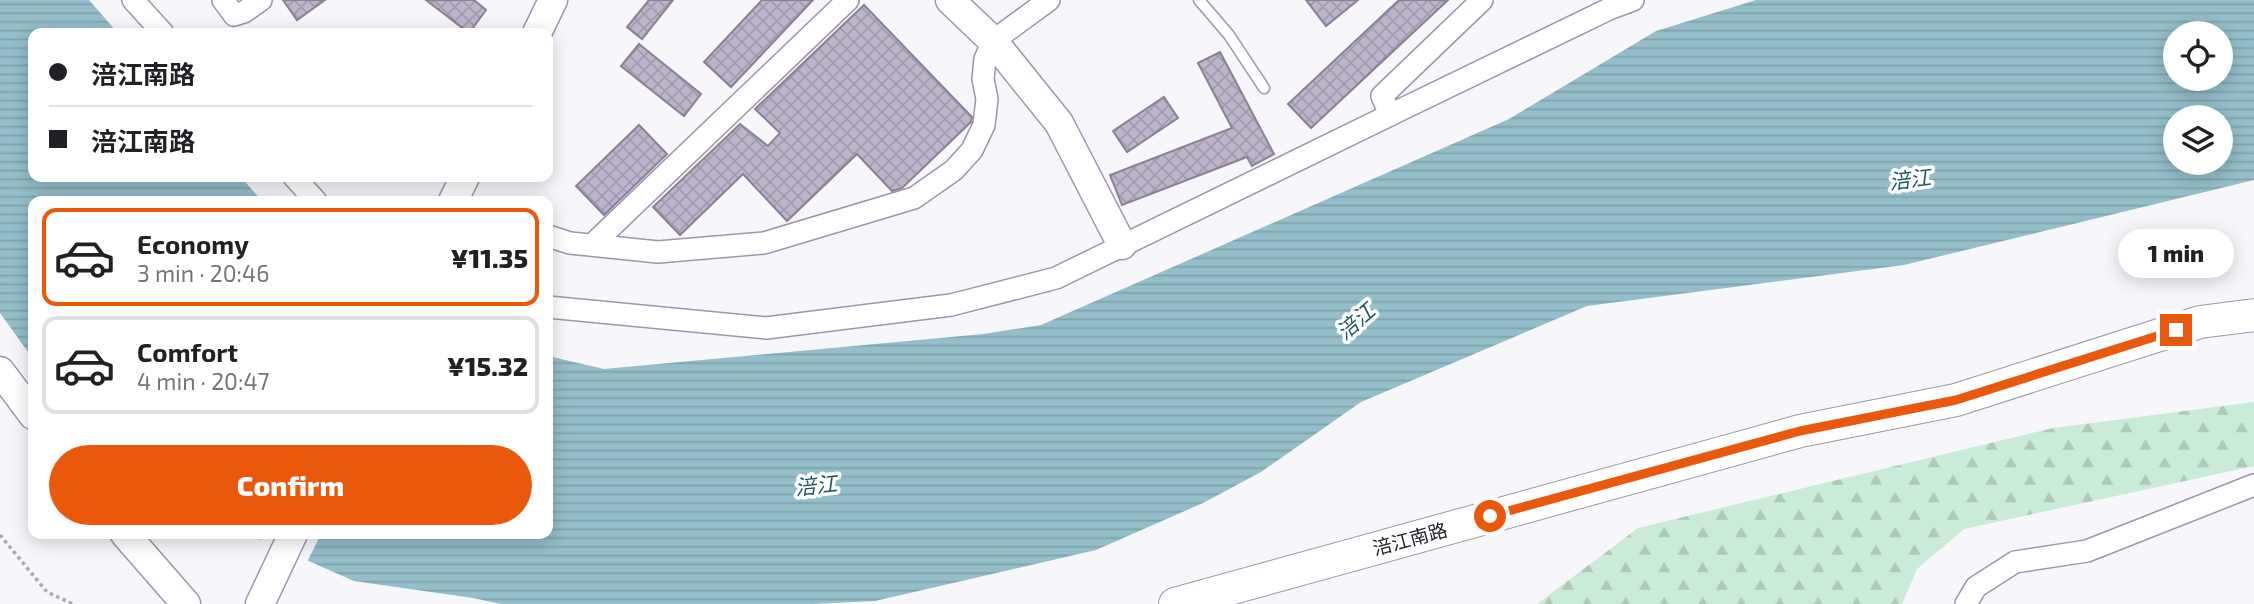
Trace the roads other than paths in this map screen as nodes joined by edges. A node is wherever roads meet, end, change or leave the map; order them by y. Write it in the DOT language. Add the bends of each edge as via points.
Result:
graph roads {
  1 [pos="133,0"];
  2 [pos="223,0"];
  3 [pos="261,0"];
  4 [pos="553,0"];
  5 [pos="848,0"];
  6 [pos="950,0"];
  7 [pos="1049,0"];
  8 [pos="1199,0"];
  9 [pos="1482,0"];
  10 [pos="1633,0"];
  11 [pos="158,28"];
  12 [pos="539,28"];
  13 [pos="993,41"];
  14 [pos="1264,88"];
  15 [pos="1390,115"];
  16 [pos="299,182"];
  17 [pos="311,196"];
  18 [pos="553,238"];
  19 [pos="592,245"];
  20 [pos="1122,245"];
  21 [pos="553,307"];
  22 [pos="2254,315"];
  23 [pos="0,371"];
  24 [pos="28,408"];
  25 [pos="2254,485"];
  26 [pos="129,539"];
  27 [pos="291,539"];
  28 [pos="262,599"];
  29 [pos="186,604"];
  30 [pos="1175,604"];
  31 [pos="1966,604"];
  1 -- 11 [label="street"];
  2 -- 3 [label="street" via="234,15"];
  4 -- 12 [label="street"];
  5 -- 19 [label="street"];
  6 -- 13 [label="street"];
  7 -- 13 [label="street"];
  8 -- 14 [label="lane"];
  9 -- 15 [label="street" via="1382,96"];
  10 -- 15 [label="street"];
  13 -- 19 [label="street" via="985,59 984,125 972,150 954,170 914,198 764,243 658,252"];
  13 -- 20 [label="street" via="1059,124"];
  15 -- 20 [label="street"];
  16 -- 17 [label="street"];
  18 -- 19 [label="street"];
  20 -- 21 [label="street" via="1056,278 951,304 766,328"];
  22 -- 30 [label="main road, 涪江南路" via="2200,323 1956,400 1800,431"];
  23 -- 24 [label="street"];
  25 -- 31 [label="street" via="2087,551 2015,562 1976,587"];
  26 -- 29 [label="street"];
  27 -- 28 [label="street"];
}
